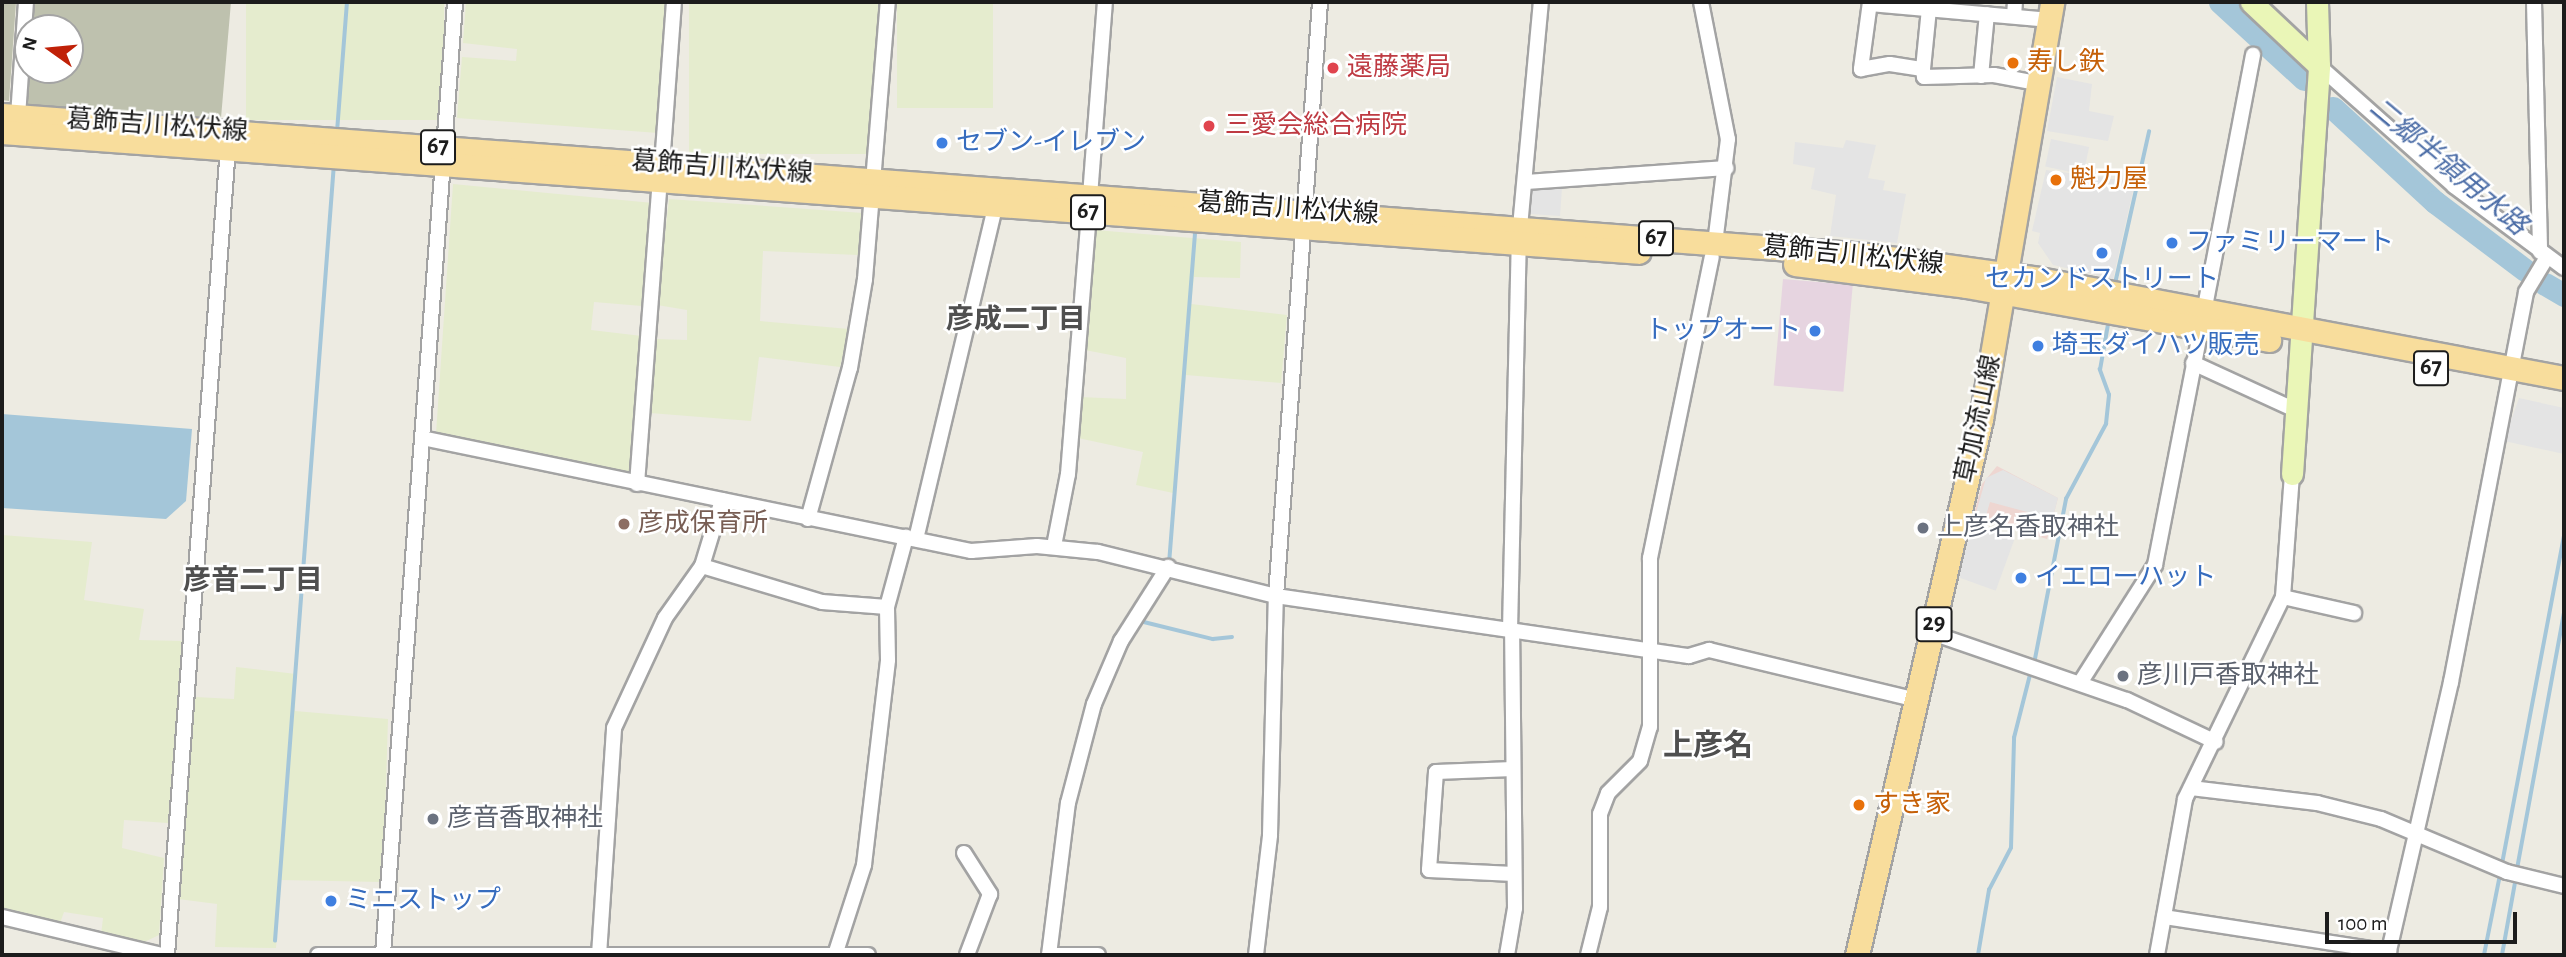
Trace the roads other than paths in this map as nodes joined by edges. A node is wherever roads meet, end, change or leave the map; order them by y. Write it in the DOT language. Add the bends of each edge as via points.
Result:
graph roads {
  1 [pos="26,2"];
  2 [pos="455,2"];
  3 [pos="674,2"];
  4 [pos="888,2"];
  5 [pos="1105,2"];
  6 [pos="1320,2"];
  7 [pos="1541,2"];
  8 [pos="1701,2"];
  9 [pos="2250,2"];
  10 [pos="2318,2"];
  11 [pos="2534,2"];
  12 [pos="1870,3"];
  13 [pos="1929,9"];
  14 [pos="2014,9"];
  15 [pos="2051,11"];
  16 [pos="1987,14"];
  17 [pos="2253,55"];
  18 [pos="2319,66"];
  19 [pos="1923,69"];
  20 [pos="1981,76"];
  21 [pos="2041,84"];
  22 [pos="7,121"];
  23 [pos="228,148"];
  24 [pos="443,156"];
  25 [pos="1727,168"];
  26 [pos="661,173"];
  27 [pos="1526,182"];
  28 [pos="873,188"];
  29 [pos="996,204"];
  30 [pos="1089,204"];
  31 [pos="1303,220"];
  32 [pos="1520,236"];
  33 [pos="1714,250"];
  34 [pos="2544,255"];
  35 [pos="2564,268"];
  36 [pos="2006,283"];
  37 [pos="2203,320"];
  38 [pos="2299,337"];
  39 [pos="2193,363"];
  40 [pos="2509,376"];
  41 [pos="2564,378"];
  42 [pos="2564,393"];
  43 [pos="2295,410"];
  44 [pos="422,438"];
  45 [pos="2291,474"];
  46 [pos="637,484"];
  47 [pos="722,500"];
  48 [pos="808,519"];
  49 [pos="911,538"];
  50 [pos="1054,546"];
  51 [pos="702,566"];
  52 [pos="1168,567"];
  53 [pos="1276,596"];
  54 [pos="2283,597"];
  55 [pos="887,607"];
  56 [pos="2354,613"];
  57 [pos="1511,630"];
  58 [pos="1931,633"];
  59 [pos="1653,651"];
  60 [pos="2080,683"];
  61 [pos="1917,700"];
  62 [pos="2216,742"];
  63 [pos="1513,769"];
  64 [pos="2190,788"];
  65 [pos="2413,828"];
  66 [pos="964,853"];
  67 [pos="1514,874"];
  68 [pos="2564,886"];
  69 [pos="2,917"];
  70 [pos="2164,917"];
  71 [pos="2389,954"];
  72 [pos="161,955"];
  73 [pos="167,955"];
  74 [pos="318,955"];
  75 [pos="379,955"];
  76 [pos="598,955"];
  77 [pos="835,955"];
  78 [pos="868,955"];
  79 [pos="967,955"];
  80 [pos="1049,955"];
  81 [pos="1098,955"];
  82 [pos="1256,955"];
  83 [pos="1507,955"];
  84 [pos="1588,955"];
  85 [pos="1857,955"];
  86 [pos="2157,955"];
  1 -- 22 [label="street"];
  2 -- 24 [label="street"];
  3 -- 26 [label="street"];
  4 -- 28 [label="street"];
  5 -- 30 [label="street"];
  6 -- 31 [label="street"];
  7 -- 27 [label="street"];
  8 -- 25 [label="street" via="1728,139"];
  9 -- 18 [label="street"];
  10 -- 18 [label="street"];
  11 -- 34 [label="street"];
  12 -- 13 [label="street"];
  12 -- 19 [label="street" via="1861,69 1890,64"];
  13 -- 16 [label="street"];
  13 -- 19 [label="street"];
  14 -- 15 [label="street"];
  14 -- 16 [label="street"];
  15 -- 21 [label="main road, 草加流山線 / 29"];
  16 -- 20 [label="street"];
  17 -- 37 [label="street"];
  18 -- 34 [label="street" via="2454,186"];
  18 -- 38 [label="street"];
  19 -- 20 [label="street" via="1924,77"];
  20 -- 21 [label="street"];
  21 -- 36 [label="main road, 草加流山線 / 29"];
  22 -- 23 [label="main road, 葛飾吉川松伏線 / 67"];
  22 -- 24 [label="main road, 葛飾吉川松伏線 / 67"];
  23 -- 24 [label="main road, 葛飾吉川松伏線 / 67"];
  23 -- 73 [label="street"];
  24 -- 26 [label="main road, 葛飾吉川松伏線 / 67"];
  24 -- 44 [label="street"];
  25 -- 27 [label="street"];
  25 -- 33 [label="street"];
  26 -- 28 [label="main road, 葛飾吉川松伏線 / 67"];
  26 -- 46 [label="street"];
  27 -- 32 [label="street"];
  28 -- 29 [label="main road, 葛飾吉川松伏線 / 67"];
  28 -- 30 [label="main road, 葛飾吉川松伏線 / 67"];
  28 -- 48 [label="street" via="850,368"];
  29 -- 30 [label="main road, 葛飾吉川松伏線 / 67"];
  29 -- 49 [label="street"];
  30 -- 31 [label="main road, 葛飾吉川松伏線 / 67"];
  30 -- 50 [label="street" via="1068,474"];
  31 -- 32 [label="main road, 葛飾吉川松伏線 / 67"];
  31 -- 53 [label="street"];
  32 -- 33 [label="main road, 葛飾吉川松伏線 / 67"];
  32 -- 57 [label="street"];
  33 -- 36 [label="main road, 葛飾吉川松伏線 / 67"];
  33 -- 59 [label="street" via="1650,558"];
  34 -- 35 [label="street"];
  34 -- 40 [label="street" via="2526,292"];
  36 -- 37 [label="main road, 葛飾吉川松伏線 / 67"];
  36 -- 58 [label="main road, 草加流山線 / 29"];
  37 -- 38 [label="main road, 葛飾吉川松伏線 / 67"];
  37 -- 39 [label="street"];
  38 -- 40 [label="main road, 葛飾吉川松伏線 / 67"];
  38 -- 43 [label="street"];
  39 -- 43 [label="street"];
  39 -- 60 [label="street" via="2155,565"];
  40 -- 41 [label="main road, 葛飾吉川松伏線 / 67"];
  40 -- 42 [label="main road, 葛飾吉川松伏線 / 67"];
  40 -- 65 [label="street" via="2451,682"];
  43 -- 45 [label="street"];
  44 -- 46 [label="street"];
  44 -- 75 [label="street"];
  45 -- 54 [label="street"];
  46 -- 47 [label="street"];
  47 -- 48 [label="street"];
  47 -- 51 [label="street"];
  48 -- 49 [label="street"];
  49 -- 50 [label="street" via="971,551"];
  49 -- 55 [label="street"];
  50 -- 52 [label="street"];
  51 -- 55 [label="street" via="822,602"];
  51 -- 76 [label="street" via="665,618 614,728"];
  52 -- 53 [label="street"];
  52 -- 80 [label="street" via="1121,642 1094,704 1068,803"];
  53 -- 57 [label="street"];
  53 -- 82 [label="street" via="1270,835"];
  54 -- 56 [label="street"];
  54 -- 62 [label="street"];
  55 -- 77 [label="street" via="888,660 864,865"];
  57 -- 59 [label="street"];
  57 -- 63 [label="street"];
  58 -- 60 [label="street"];
  58 -- 61 [label="main road, 草加流山線 / 29"];
  59 -- 61 [label="street" via="1689,656 1709,650"];
  59 -- 84 [label="street" via="1654,706 1640,761 1608,793 1600,814 1600,906"];
  60 -- 62 [label="street"];
  61 -- 85 [label="main road, 草加流山線 / 29"];
  62 -- 64 [label="street"];
  63 -- 67 [label="street"];
  63 -- 67 [label="street" via="1436,772 1429,870"];
  64 -- 65 [label="street" via="2317,803"];
  64 -- 70 [label="street"];
  65 -- 68 [label="street" via="2507,872"];
  65 -- 71 [label="street"];
  66 -- 79 [label="street" via="990,894"];
  67 -- 83 [label="street"];
  69 -- 72 [label="street"];
  70 -- 71 [label="street"];
  70 -- 86 [label="street"];
  74 -- 75 [label="street"];
  75 -- 76 [label="street"];
  76 -- 77 [label="street"];
  77 -- 78 [label="street"];
  80 -- 81 [label="street"];
}
